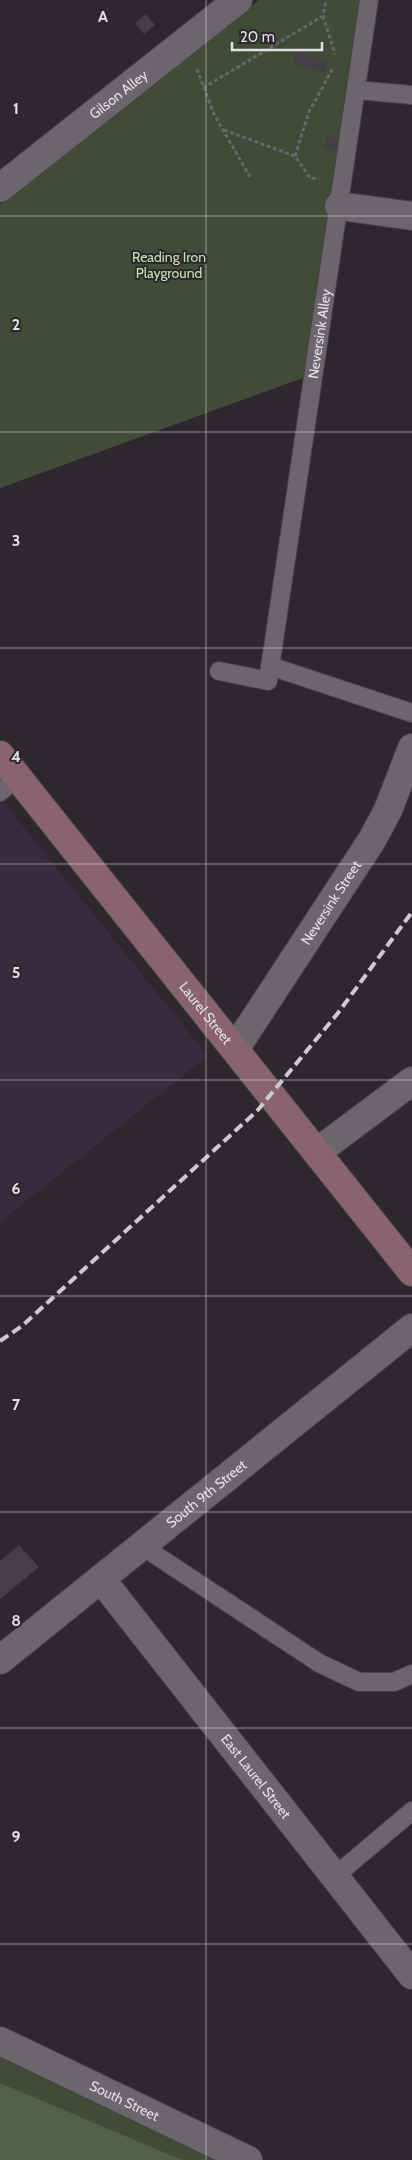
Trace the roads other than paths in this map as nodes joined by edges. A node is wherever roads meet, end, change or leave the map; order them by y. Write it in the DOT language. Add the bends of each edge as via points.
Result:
graph roads {
  1 [pos="238,0"];
  2 [pos="370,0"];
  3 [pos="357,90"];
  4 [pos="412,95"];
  5 [pos="0,188"];
  6 [pos="341,194"];
  7 [pos="412,216"];
  8 [pos="270,666"];
  9 [pos="219,671"];
  10 [pos="412,714"];
  11 [pos="412,748"];
  12 [pos="0,755"];
  13 [pos="9,784"];
  14 [pos="235,1049"];
  15 [pos="412,1082"];
  16 [pos="317,1152"];
  17 [pos="412,1272"];
  18 [pos="412,1328"];
  19 [pos="142,1546"];
  20 [pos="101,1579"];
  21 [pos="0,1660"];
  22 [pos="412,1674"];
  23 [pos="412,1811"];
  24 [pos="334,1876"];
  25 [pos="412,1975"];
  26 [pos="0,2041"];
  27 [pos="248,2160"];
  1 -- 5 [label="street, Gilson Alley"];
  2 -- 3 [label="lane, Neversink Alley"];
  3 -- 4 [label="lane"];
  3 -- 6 [label="lane, Neversink Alley"];
  6 -- 7 [label="street"];
  6 -- 8 [label="lane, Neversink Alley"];
  8 -- 9 [label="lane" via="268,681"];
  8 -- 10 [label="lane"];
  11 -- 14 [label="street, Neversink Street" via="388,810 372,840"];
  12 -- 13 [label="street, Laurel Street"];
  13 -- 14 [label="street, Laurel Street"];
  14 -- 16 [label="street, Laurel Street"];
  15 -- 16 [label="street"];
  16 -- 17 [label="street, Laurel Street"];
  18 -- 19 [label="street, South 9th Street"];
  19 -- 20 [label="street, South 9th Street"];
  19 -- 22 [label="lane" via="319,1663 359,1682 394,1682"];
  20 -- 21 [label="street, South 9th Street"];
  20 -- 24 [label="street, East Laurel Street"];
  23 -- 24 [label="lane"];
  24 -- 25 [label="street, East Laurel Street"];
  26 -- 27 [label="street, South Street"];
}
